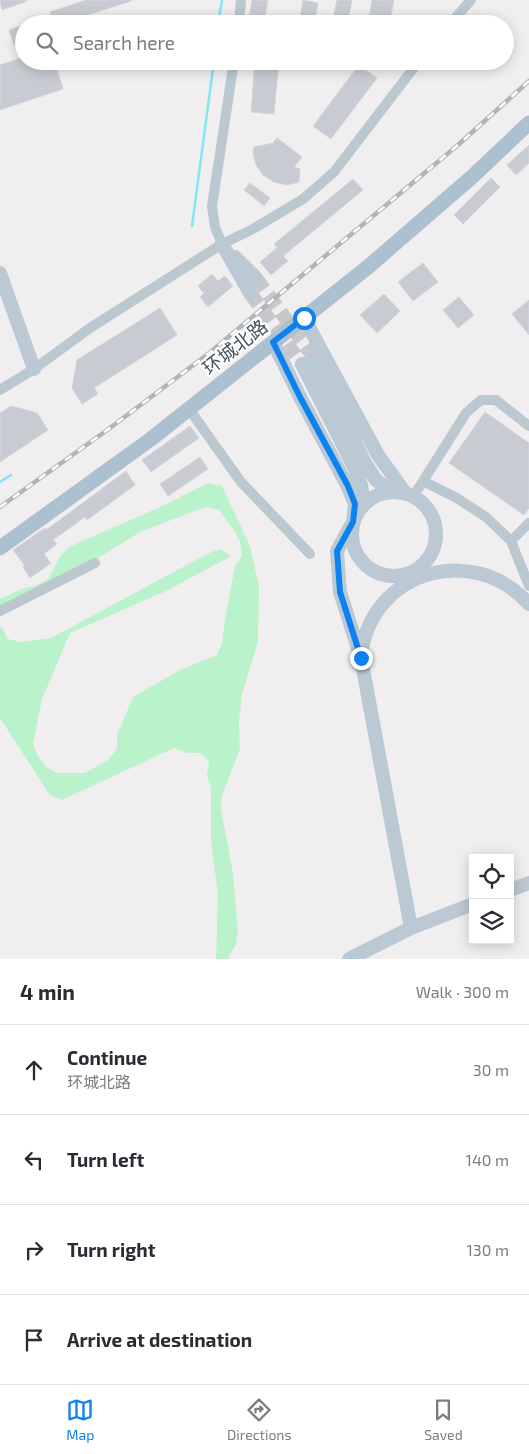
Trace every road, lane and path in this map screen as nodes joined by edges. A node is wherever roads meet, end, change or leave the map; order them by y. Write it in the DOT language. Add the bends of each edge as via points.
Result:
graph roads {
  1 [pos="241,0"];
  2 [pos="471,0"];
  3 [pos="240,15"];
  4 [pos="458,15"];
  5 [pos="233,70"];
  6 [pos="412,70"];
  7 [pos="529,124"];
  8 [pos="222,244"];
  9 [pos="0,273"];
  10 [pos="256,278"];
  11 [pos="250,293"];
  12 [pos="304,318"];
  13 [pos="273,342"];
  14 [pos="34,369"];
  15 [pos="0,390"];
  16 [pos="189,409"];
  17 [pos="529,426"];
  18 [pos="423,481"];
  19 [pos="392,492"];
  20 [pos="410,495"];
  21 [pos="360,509"];
  22 [pos="353,522"];
  23 [pos="529,523"];
  24 [pos="529,533"];
  25 [pos="511,541"];
  26 [pos="0,548"];
  27 [pos="310,554"];
  28 [pos="427,560"];
  29 [pos="95,563"];
  30 [pos="388,576"];
  31 [pos="414,580"];
  32 [pos="529,586"];
  33 [pos="529,604"];
  34 [pos="0,611"];
  35 [pos="361,658"];
  36 [pos="529,884"];
  37 [pos="514,889"];
  38 [pos="469,906"];
  39 [pos="411,928"];
  40 [pos="349,959"];
  1 -- 3 [label="street"];
  2 -- 4 [label="street"];
  5 -- 8 [label="street" via="212,206"];
  6 -- 8 [label="street" via="334,172 303,200"];
  7 -- 12 [label="main road, 环城北路" via="368,267"];
  8 -- 10 [label="street"];
  8 -- 11 [label="street"];
  8 -- 14 [label="street" via="90,328"];
  9 -- 14 [label="street"];
  12 -- 13 [label="main road, 环城北路"];
  12 -- 20 [label="street" via="378,455"];
  13 -- 16 [label="main road, 环城北路"];
  13 -- 22 [label="street" via="348,486 355,504"];
  14 -- 15 [label="street"];
  16 -- 26 [label="main road, 环城北路"];
  16 -- 27 [label="street" via="241,482"];
  17 -- 18 [label="street" via="496,400 481,400 466,413"];
  18 -- 20 [label="street"];
  18 -- 25 [label="street" via="486,517"];
  19 -- 20 [label="street"];
  19 -- 21 [label="street" via="378,495"];
  19 -- 21 [label="street" via="376,480 365,463 309,362 361,485"];
  20 -- 28 [label="street" via="425,506 435,525 436,540"];
  21 -- 22 [label="street"];
  22 -- 30 [label="street" via="352,544 358,557 368,568"];
  22 -- 35 [label="street" via="337,551 340,592"];
  23 -- 25 [label="street"];
  24 -- 25 [label="street"];
  25 -- 32 [label="street"];
  28 -- 30 [label="street" via="410,573"];
  28 -- 31 [label="street"];
  29 -- 34 [label="street"];
  30 -- 31 [label="street"];
  31 -- 33 [label="street" via="449,570 480,573 507,584"];
  31 -- 35 [label="street" via="392,594 378,610 365,638"];
  35 -- 39 [label="street"];
  36 -- 37 [label="street"];
  38 -- 39 [label="street"];
  39 -- 40 [label="street"];
}
